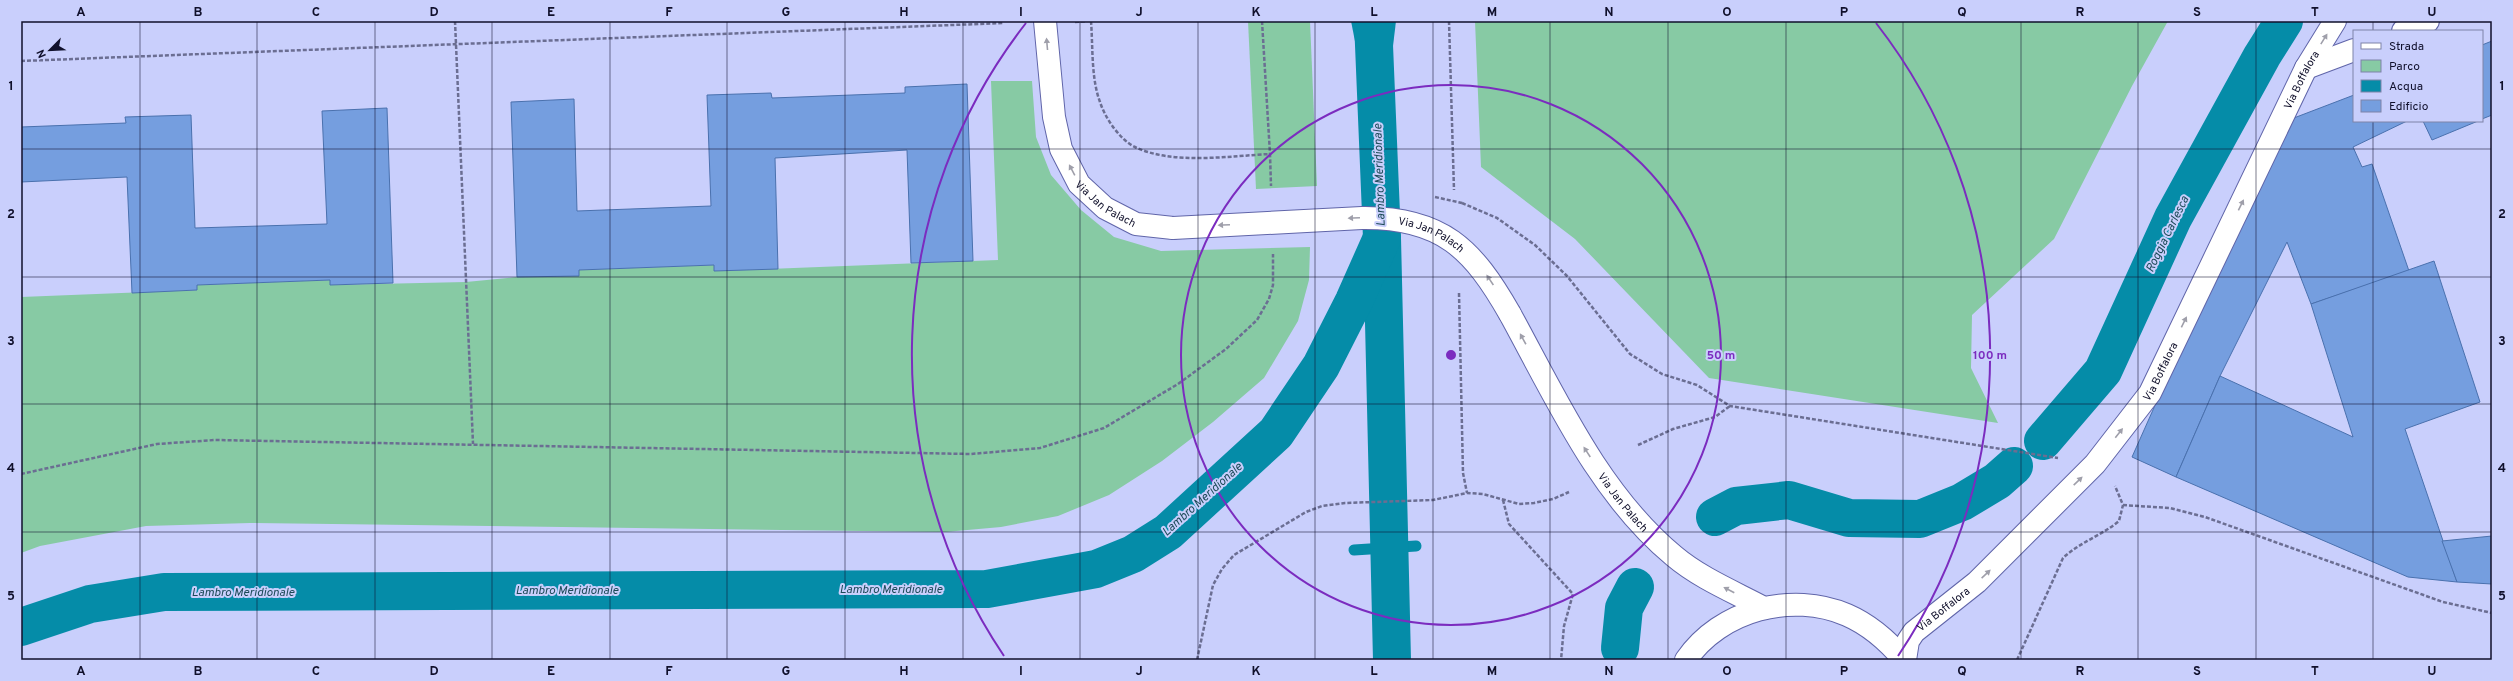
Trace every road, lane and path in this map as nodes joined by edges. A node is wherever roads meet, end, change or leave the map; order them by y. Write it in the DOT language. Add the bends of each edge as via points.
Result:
graph roads {
  1 [pos="455,21"];
  2 [pos="1045,21"];
  3 [pos="1087,21"];
  4 [pos="1091,21"];
  5 [pos="1262,21"];
  6 [pos="1449,21"];
  7 [pos="2335,21"];
  8 [pos="2428,21"];
  9 [pos="1004,22"];
  10 [pos="1071,23"];
  11 [pos="2406,30"];
  12 [pos="455,43"];
  13 [pos="2353,50"];
  14 [pos="21,61"];
  15 [pos="2306,68"];
  16 [pos="1270,154"];
  17 [pos="1271,186"];
  18 [pos="1454,190"];
  19 [pos="1462,203"];
  20 [pos="1273,253"];
  21 [pos="1459,290"];
  22 [pos="1730,406"];
  23 [pos="473,444"];
  24 [pos="1638,445"];
  25 [pos="2095,464"];
  26 [pos="21,474"];
  27 [pos="1569,492"];
  28 [pos="1467,493"];
  29 [pos="1503,500"];
  30 [pos="2123,505"];
  31 [pos="1764,608"];
  32 [pos="2492,613"];
  33 [pos="1197,660"];
  34 [pos="1561,660"];
  35 [pos="1686,660"];
  36 [pos="1904,660"];
  37 [pos="2017,660"];
  1 -- 12 [label="path"];
  31 -- 2 [label="street, Via Jan Palach, one-way, bridge" via="1675,557 1626,507 1575,434 1491,281 1478,263 1463,249 1427,228 1387,218 1173,228 1136,224 1106,208 1080,184 1061,149 1055,123"];
  3 -- 10 [label="path"];
  4 -- 16 [label="path" via="1100,102 1118,132 1134,147 1158,155 1179,158"];
  5 -- 16 [label="path"];
  6 -- 18 [label="path"];
  15 -- 7 [label="street, Via Boffalora, one-way"];
  8 -- 11 [label="street"];
  9 -- 12 [label="path"];
  12 -- 14 [label="path"];
  12 -- 23 [label="path"];
  13 -- 15 [label="street"];
  25 -- 15 [label="street, Via Boffalora, one-way" via="2150,393"];
  16 -- 17 [label="path"];
  19 -- 22 [label="path" via="1497,218 1534,245 1567,276 1630,354 1662,374 1696,385"];
  20 -- 23 [label="path" via="1273,285 1269,299 1258,320 1238,339 1178,384 1104,428 1040,448 971,454"];
  21 -- 28 [label="path" via="1464,473"];
  22 -- 24 [label="path" via="1715,417 1673,429"];
  22 -- 25 [label="path"];
  23 -- 26 [label="path" via="215,440 157,444"];
  25 -- 30 [label="path" via="2104,471 2118,490"];
  36 -- 25 [label="street, Via Boffalora, one-way" via="1908,641 1914,632 1977,582"];
  27 -- 29 [label="path" via="1534,504"];
  28 -- 29 [label="path" via="1483,494"];
  28 -- 33 [label="path" via="1433,500 1322,506 1306,512 1234,555 1213,585"];
  29 -- 34 [label="path" via="1508,524 1573,594 1564,626"];
  30 -- 32 [label="path" via="2170,508 2205,517 2443,602"];
  30 -- 37 [label="path" via="2119,521 2098,537 2077,546 2063,558"];
  31 -- 35 [label="street, Via Boffalora" via="1725,624 1699,644"];
  31 -- 36 [label="street, Via Boffalora" via="1780,605 1814,606 1846,615 1875,631"];
}
